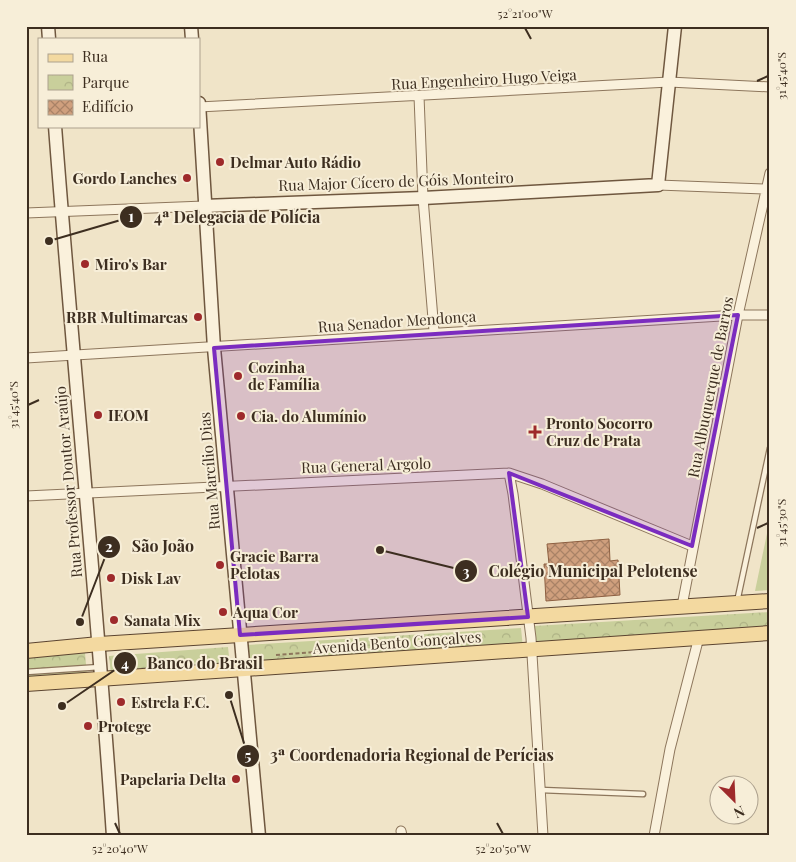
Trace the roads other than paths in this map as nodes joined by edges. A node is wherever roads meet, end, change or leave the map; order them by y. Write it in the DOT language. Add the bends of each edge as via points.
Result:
graph roads {
  1 [pos="675,26"];
  2 [pos="669,82"];
  3 [pos="770,87"];
  4 [pos="419,96"];
  5 [pos="200,105"];
  6 [pos="200,125"];
  7 [pos="55,128"];
  8 [pos="770,173"];
  9 [pos="658,185"];
  10 [pos="766,189"];
  11 [pos="424,198"];
  12 [pos="204,206"];
  13 [pos="26,213"];
  14 [pos="62,213"];
  15 [pos="738,315"];
  16 [pos="770,315"];
  17 [pos="434,331"];
  18 [pos="214,348"];
  19 [pos="73,356"];
  20 [pos="26,358"];
  21 [pos="770,448"];
  22 [pos="509,473"];
  23 [pos="227,487"];
  24 [pos="85,493"];
  25 [pos="26,496"];
  26 [pos="692,546"];
  27 [pos="770,601"];
  28 [pos="737,603"];
  29 [pos="682,606"];
  30 [pos="528,617"];
  31 [pos="770,633"];
  32 [pos="240,635"];
  33 [pos="700,638"];
  34 [pos="99,644"];
  35 [pos="532,649"];
  36 [pos="26,651"];
  37 [pos="242,669"];
  38 [pos="26,672"];
  39 [pos="102,672"];
  40 [pos="26,684"];
  41 [pos="540,790"];
  42 [pos="643,794"];
  43 [pos="113,836"];
  44 [pos="258,836"];
  45 [pos="543,836"];
  46 [pos="654,836"];
  1 -- 2 [label="street"];
  2 -- 3 [label="street, Rua Engenheiro Hugo Veiga"];
  2 -- 4 [label="street, Rua Engenheiro Hugo Veiga"];
  2 -- 9 [label="street"];
  4 -- 5 [label="street, Rua Engenheiro Hugo Veiga"];
  4 -- 11 [label="street"];
  6 -- 12 [label="street, Rua Marcílio Dias"];
  7 -- 14 [label="street, Rua Professor Doutor Araújo"];
  8 -- 10 [label="street, Rua Albuquerque de Barros"];
  9 -- 10 [label="street, Rua Major Cícero de Góis Monteiro"];
  9 -- 11 [label="street, Rua Major Cícero de Góis Monteiro"];
  10 -- 15 [label="street, Rua Albuquerque de Barros"];
  11 -- 12 [label="street, Rua Major Cícero de Góis Monteiro"];
  11 -- 17 [label="street"];
  12 -- 14 [label="street, Rua Major Cícero de Góis Monteiro"];
  12 -- 18 [label="street, Rua Marcílio Dias"];
  13 -- 14 [label="street, Rua Major Cícero de Góis Monteiro"];
  14 -- 19 [label="street, Rua Professor Doutor Araújo"];
  15 -- 16 [label="street, Rua Senador Mendonça"];
  15 -- 17 [label="street, Rua Senador Mendonça"];
  15 -- 26 [label="street, Rua Albuquerque de Barros"];
  17 -- 18 [label="street, Rua Senador Mendonça"];
  18 -- 19 [label="street, Rua Senador Mendonça"];
  18 -- 23 [label="street, Rua Marcílio Dias"];
  19 -- 20 [label="street, Rua Senador Mendonça"];
  19 -- 24 [label="street, Rua Professor Doutor Araújo"];
  21 -- 28 [label="lane"];
  22 -- 23 [label="street, Rua General Argolo"];
  22 -- 26 [label="street, Rua General Argolo"];
  22 -- 30 [label="street"];
  23 -- 24 [label="street, Rua General Argolo"];
  23 -- 32 [label="street, Rua Marcílio Dias"];
  24 -- 25 [label="street, Rua General Argolo"];
  24 -- 34 [label="street, Rua Professor Doutor Araújo"];
  26 -- 29 [label="street, Rua Albuquerque de Barros"];
  27 -- 28 [label="main road, Avenida Bento Gonçalves"];
  28 -- 29 [label="main road, Avenida Bento Gonçalves"];
  29 -- 30 [label="main road, Avenida Bento Gonçalves"];
  30 -- 32 [label="main road, Avenida Bento Gonçalves"];
  30 -- 35 [label="street"];
  31 -- 33 [label="main road, Avenida Bento Gonçalves"];
  32 -- 34 [label="main road, Avenida Bento Gonçalves"];
  32 -- 37 [label="street, Rua Marcílio Dias"];
  33 -- 35 [label="main road, Avenida Bento Gonçalves"];
  33 -- 46 [label="street" via="670,749"];
  34 -- 36 [label="main road, Avenida Bento Gonçalves"];
  34 -- 39 [label="street, Rua Professor Doutor Araújo"];
  35 -- 37 [label="main road, Avenida Bento Gonçalves"];
  35 -- 41 [label="street"];
  37 -- 39 [label="main road, Avenida Bento Gonçalves"];
  37 -- 44 [label="street, Rua Marcílio Dias"];
  38 -- 39 [label="lane"];
  39 -- 40 [label="main road, Avenida Bento Gonçalves"];
  39 -- 43 [label="street, Rua Professor Doutor Araújo"];
  41 -- 42 [label="lane"];
  41 -- 45 [label="street"];
}
